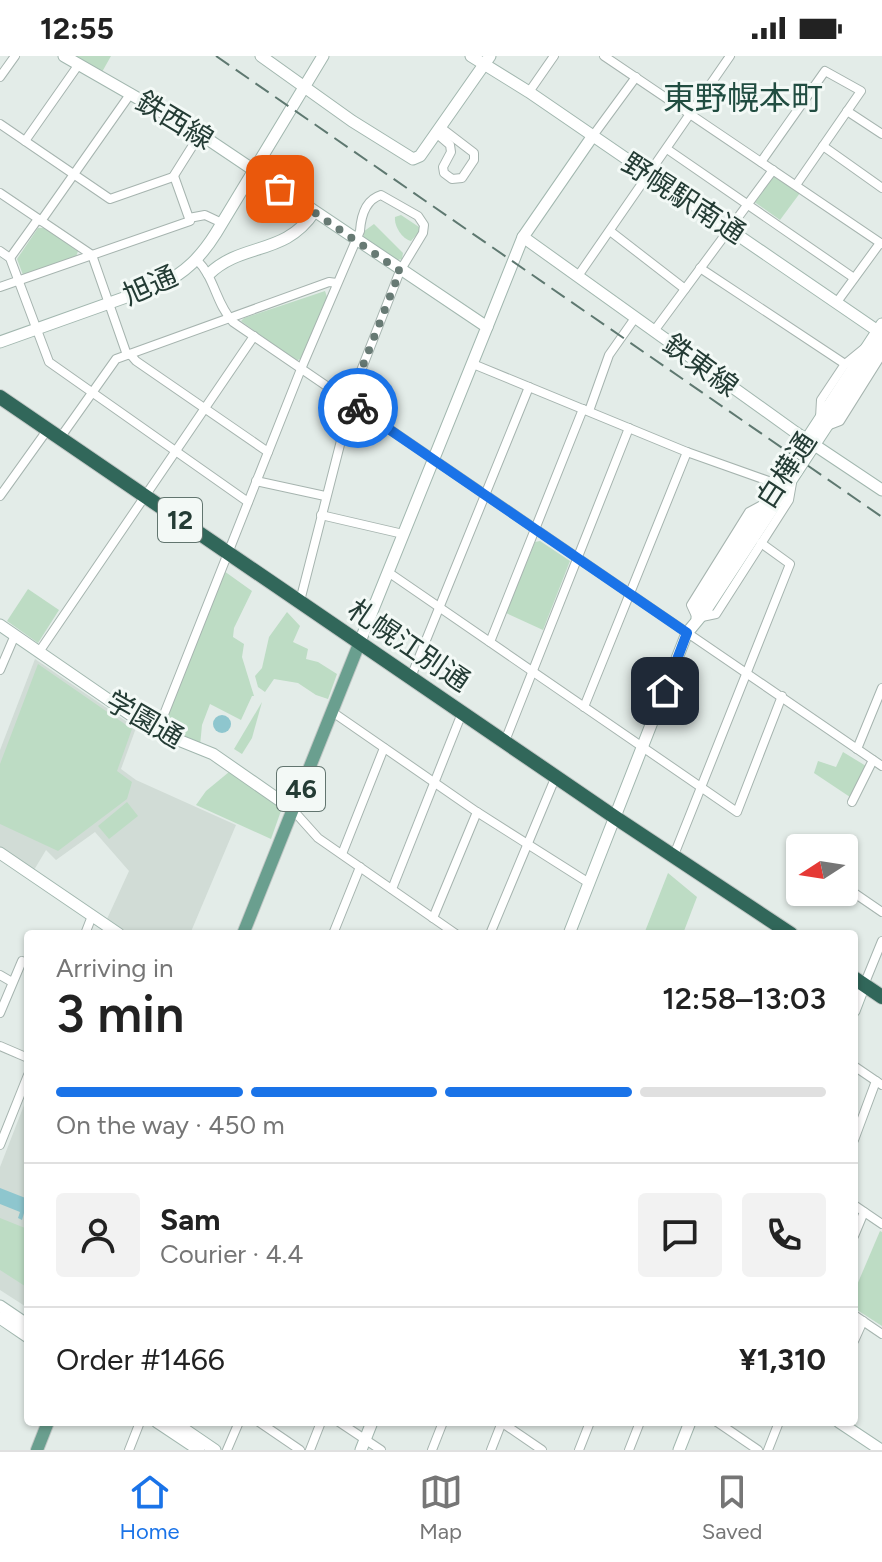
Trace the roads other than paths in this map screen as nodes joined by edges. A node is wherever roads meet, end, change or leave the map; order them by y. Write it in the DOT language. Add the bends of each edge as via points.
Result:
graph roads {
  1 [pos="15,56"];
  2 [pos="64,56"];
  3 [pos="261,56"];
  4 [pos="323,56"];
  5 [pos="471,56"];
  6 [pos="554,56"];
  7 [pos="604,56"];
  8 [pos="730,56"];
  9 [pos="487,60"];
  10 [pos="79,64"];
  11 [pos="0,77"];
  12 [pos="636,77"];
  13 [pos="304,87"];
  14 [pos="529,92"];
  15 [pos="131,93"];
  16 [pos="847,111"];
  17 [pos="690,114"];
  18 [pos="0,124"];
  19 [pos="438,130"];
  20 [pos="200,134"];
  21 [pos="882,134"];
  22 [pos="592,137"];
  23 [pos="25,141"];
  24 [pos="823,146"];
  25 [pos="667,149"];
  26 [pos="761,162"];
  27 [pos="253,170"];
  28 [pos="773,170"];
  29 [pos="74,175"];
  30 [pos="649,175"];
  31 [pos="174,176"];
  32 [pos="796,185"];
  33 [pos="882,188"];
  34 [pos="0,193"];
  35 [pos="748,204"];
  36 [pos="314,212"];
  37 [pos="189,218"];
  38 [pos="40,220"];
  39 [pos="222,223"];
  40 [pos="730,228"];
  41 [pos="610,231"];
  42 [pos="523,237"];
  43 [pos="355,240"];
  44 [pos="881,243"];
  45 [pos="0,251"];
  46 [pos="92,255"];
  47 [pos="10,258"];
  48 [pos="197,260"];
  49 [pos="700,268"];
  50 [pos="400,271"];
  51 [pos="209,274"];
  52 [pos="578,276"];
  53 [pos="854,278"];
  54 [pos="18,281"];
  55 [pos="337,283"];
  56 [pos="0,287"];
  57 [pos="685,289"];
  58 [pos="837,302"];
  59 [pos="109,303"];
  60 [pos="228,317"];
  61 [pos="635,318"];
  62 [pos="487,327"];
  63 [pos="36,329"];
  64 [pos="654,331"];
  65 [pos="881,333"];
  66 [pos="254,336"];
  67 [pos="0,342"];
  68 [pos="868,345"];
  69 [pos="882,354"];
  70 [pos="128,355"];
  71 [pos="473,364"];
  72 [pos="845,364"];
  73 [pos="301,369"];
  74 [pos="529,387"];
  75 [pos="93,392"];
  76 [pos="0,397"];
  77 [pos="350,403"];
  78 [pos="205,408"];
  79 [pos="586,410"];
  80 [pos="823,422"];
  81 [pos="629,428"];
  82 [pos="54,434"];
  83 [pos="810,443"];
  84 [pos="177,450"];
  85 [pos="268,452"];
  86 [pos="687,452"];
  87 [pos="434,459"];
  88 [pos="793,478"];
  89 [pos="256,481"];
  90 [pos="4,483"];
  91 [pos="777,484"];
  92 [pos="882,490"];
  93 [pos="486,495"];
  94 [pos="0,496"];
  95 [pos="325,496"];
  96 [pos="146,497"];
  97 [pos="248,502"];
  98 [pos="321,515"];
  99 [pos="536,529"];
  100 [pos="403,534"];
  101 [pos="761,543"];
  102 [pos="228,552"];
  103 [pos="579,559"];
  104 [pos="388,572"];
  105 [pos="629,593"];
  106 [pos="300,601"];
  107 [pos="440,607"];
  108 [pos="697,618"];
  109 [pos="0,625"];
  110 [pos="687,633"];
  111 [pos="15,635"];
  112 [pos="490,642"];
  113 [pos="359,644"];
  114 [pos="39,652"];
  115 [pos="0,670"];
  116 [pos="533,672"];
  117 [pos="747,673"];
  118 [pos="411,677"];
  119 [pos="882,688"];
  120 [pos="782,696"];
  121 [pos="584,707"];
  122 [pos="331,711"];
  123 [pos="462,713"];
  124 [pos="157,732"];
  125 [pos="505,741"];
  126 [pos="384,748"];
  127 [pos="642,748"];
  128 [pos="857,749"];
  129 [pos="873,760"];
  130 [pos="882,766"];
  131 [pos="556,776"];
  132 [pos="435,783"];
  133 [pos="702,787"];
  134 [pos="852,802"];
  135 [pos="292,809"];
  136 [pos="477,812"];
  137 [pos="616,818"];
  138 [pos="528,842"];
  139 [pos="0,853"];
  140 [pos="342,854"];
  141 [pos="674,855"];
  142 [pos="360,867"];
  143 [pos="589,883"];
  144 [pos="392,889"];
  145 [pos="858,896"];
  146 [pos="882,912"];
  147 [pos="92,916"];
  148 [pos="433,918"];
  149 [pos="773,929"];
  150 [pos="87,930"];
  151 [pos="113,930"];
  152 [pos="245,930"];
  153 [pos="335,930"];
  154 [pos="445,930"];
  155 [pos="492,930"];
  156 [pos="571,930"];
  157 [pos="882,941"];
  158 [pos="24,962"];
  159 [pos="0,975"];
  160 [pos="859,981"];
  161 [pos="12,982"];
  162 [pos="882,997"];
  163 [pos="0,1013"];
  164 [pos="0,1046"];
  165 [pos="24,1056"];
  166 [pos="858,1069"];
  167 [pos="879,1083"];
  168 [pos="24,1095"];
  169 [pos="858,1131"];
  170 [pos="0,1145"];
  171 [pos="858,1208"];
  172 [pos="864,1212"];
  173 [pos="882,1224"];
  174 [pos="858,1226"];
  175 [pos="0,1306"];
  176 [pos="0,1318"];
  177 [pos="858,1318"];
  178 [pos="863,1321"];
  179 [pos="24,1322"];
  180 [pos="858,1332"];
  181 [pos="24,1334"];
  182 [pos="882,1334"];
  183 [pos="46,1426"];
  184 [pos="138,1426"];
  185 [pos="163,1426"];
  186 [pos="237,1426"];
  187 [pos="265,1426"];
  188 [pos="319,1426"];
  189 [pos="343,1426"];
  190 [pos="370,1426"];
  191 [pos="441,1426"];
  192 [pos="500,1426"];
  193 [pos="508,1426"];
  194 [pos="588,1426"];
  195 [pos="638,1426"];
  196 [pos="685,1426"];
  197 [pos="723,1426"];
  198 [pos="777,1426"];
  199 [pos="845,1426"];
  200 [pos="183,1440"];
  201 [pos="363,1445"];
  202 [pos="37,1450"];
  203 [pos="129,1450"];
  204 [pos="199,1450"];
  205 [pos="215,1450"];
  206 [pos="227,1450"];
  207 [pos="300,1450"];
  208 [pos="310,1450"];
  209 [pos="381,1450"];
  210 [pos="432,1450"];
  211 [pos="491,1450"];
  212 [pos="542,1450"];
  213 [pos="579,1450"];
  214 [pos="629,1450"];
  215 [pos="679,1450"];
  216 [pos="758,1450"];
  217 [pos="768,1450"];
  218 [pos="881,1450"];
  1 -- 11 [label="street"];
  2 -- 10 [label="street, 鉄西線"];
  3 -- 13 [label="street"];
  4 -- 13 [label="street, 旭通"];
  5 -- 9 [label="street, 野幌駅南通"];
  6 -- 14 [label="street"];
  7 -- 12 [label="street"];
  8 -- 17 [label="street"];
  9 -- 14 [label="street, 野幌駅南通"];
  9 -- 19 [label="street"];
  10 -- 15 [label="street, 鉄西線"];
  10 -- 23 [label="street"];
  12 -- 17 [label="street"];
  12 -- 22 [label="street"];
  13 -- 19 [label="street" via="406,156 418,158"];
  13 -- 27 [label="street, 旭通"];
  14 -- 22 [label="street, 野幌駅南通"];
  15 -- 20 [label="street, 鉄西線"];
  15 -- 29 [label="street"];
  16 -- 21 [label="street"];
  16 -- 24 [label="street"];
  16 -- 26 [label="street" via="861,91 825,71"];
  17 -- 25 [label="street"];
  17 -- 26 [label="street"];
  18 -- 23 [label="street"];
  19 -- 19 [label="street" via="474,153 462,178 444,173 451,152"];
  20 -- 27 [label="street, 鉄西線"];
  20 -- 31 [label="street"];
  22 -- 30 [label="street, 野幌駅南通"];
  22 -- 42 [label="street"];
  23 -- 29 [label="street"];
  24 -- 32 [label="street"];
  24 -- 33 [label="street"];
  25 -- 30 [label="street"];
  25 -- 35 [label="street"];
  26 -- 28 [label="street"];
  27 -- 36 [label="street, 鉄西線"];
  27 -- 39 [label="street, 旭通"];
  28 -- 32 [label="street"];
  28 -- 35 [label="street"];
  29 -- 31 [label="street" via="110,199"];
  29 -- 38 [label="street"];
  30 -- 40 [label="street, 野幌駅南通"];
  30 -- 41 [label="street"];
  31 -- 37 [label="street"];
  32 -- 44 [label="street"];
  34 -- 38 [label="street"];
  35 -- 40 [label="street"];
  35 -- 53 [label="street"];
  36 -- 43 [label="street, 鉄西線"];
  36 -- 51 [label="street" via="295,234 221,263"];
  37 -- 39 [label="street" via="205,215"];
  37 -- 46 [label="street"];
  38 -- 46 [label="street"];
  38 -- 47 [label="street"];
  39 -- 48 [label="street, 旭通"];
  40 -- 49 [label="street"];
  40 -- 58 [label="street, 野幌駅南通"];
  41 -- 52 [label="street"];
  41 -- 57 [label="street"];
  42 -- 52 [label="street, 鉄東線"];
  42 -- 62 [label="street"];
  43 -- 50 [label="street, 鉄西線"];
  43 -- 50 [label="street" via="365,209 376,196 387,196 418,216 423,233"];
  43 -- 55 [label="street"];
  44 -- 53 [label="street"];
  45 -- 47 [label="street"];
  46 -- 54 [label="street"];
  46 -- 59 [label="street"];
  47 -- 54 [label="street"];
  48 -- 51 [label="street"];
  48 -- 59 [label="street, 旭通" via="160,285"];
  49 -- 57 [label="street"];
  49 -- 72 [label="street"];
  50 -- 62 [label="street, 鉄西線"];
  50 -- 77 [label="street"];
  51 -- 60 [label="street"];
  52 -- 61 [label="street, 鉄東線"];
  53 -- 58 [label="street"];
  54 -- 56 [label="street"];
  54 -- 63 [label="street"];
  55 -- 60 [label="street"];
  55 -- 73 [label="street"];
  57 -- 64 [label="street"];
  58 -- 65 [label="street, 野幌駅南通"];
  59 -- 63 [label="street, 旭通"];
  59 -- 70 [label="street"];
  60 -- 66 [label="street"];
  60 -- 70 [label="street"];
  61 -- 64 [label="street, 鉄東線"];
  61 -- 79 [label="street" via="609,355"];
  62 -- 71 [label="street"];
  63 -- 67 [label="street, 旭通"];
  63 -- 75 [label="street" via="49,362"];
  64 -- 83 [label="street, 鉄東線"];
  65 -- 68 [label="street, 白樺通"];
  65 -- 80 [label="street, 白樺通"];
  66 -- 73 [label="street"];
  66 -- 78 [label="street"];
  68 -- 72 [label="street"];
  68 -- 80 [label="street, 白樺通"];
  69 -- 80 [label="street" via="840,421"];
  70 -- 75 [label="street" via="116,359"];
  70 -- 78 [label="street"];
  71 -- 74 [label="street"];
  71 -- 87 [label="street"];
  72 -- 80 [label="street" via="821,400"];
  73 -- 77 [label="street"];
  73 -- 85 [label="street"];
  74 -- 79 [label="street"];
  74 -- 93 [label="street"];
  75 -- 82 [label="street"];
  75 -- 84 [label="street"];
  76 -- 82 [label="highway, 札幌江別通 / 12"];
  77 -- 87 [label="street"];
  77 -- 95 [label="street"];
  78 -- 84 [label="street"];
  78 -- 85 [label="street"];
  79 -- 81 [label="street"];
  79 -- 99 [label="street"];
  80 -- 83 [label="street, 白樺通"];
  81 -- 86 [label="street"];
  81 -- 103 [label="street"];
  82 -- 90 [label="street"];
  82 -- 96 [label="highway, 札幌江別通 / 12"];
  83 -- 88 [label="street, 白樺通"];
  83 -- 91 [label="street, 白樺通"];
  83 -- 92 [label="street, 鉄東線"];
  84 -- 96 [label="street"];
  84 -- 97 [label="street"];
  85 -- 89 [label="street"];
  86 -- 91 [label="street"];
  86 -- 105 [label="street"];
  87 -- 93 [label="street"];
  87 -- 100 [label="street"];
  88 -- 101 [label="street" via="789,500"];
  88 -- 108 [label="street, 白樺通"];
  89 -- 95 [label="street"];
  89 -- 97 [label="street"];
  90 -- 94 [label="street"];
  91 -- 108 [label="street, 白樺通" via="699,604"];
  93 -- 99 [label="street"];
  93 -- 107 [label="street"];
  95 -- 98 [label="street"];
  96 -- 102 [label="highway, 札幌江別通 / 12"];
  96 -- 114 [label="street"];
  97 -- 102 [label="street"];
  98 -- 100 [label="street"];
  98 -- 106 [label="street"];
  99 -- 103 [label="street"];
  99 -- 112 [label="street"];
  100 -- 104 [label="street"];
  101 -- 108 [label="street" via="716,614"];
  101 -- 117 [label="street" via="790,564"];
  102 -- 106 [label="highway, 札幌江別通 / 12"];
  102 -- 124 [label="street"];
  103 -- 105 [label="street"];
  103 -- 116 [label="street"];
  104 -- 107 [label="street"];
  104 -- 113 [label="street"];
  105 -- 110 [label="street"];
  105 -- 121 [label="street"];
  106 -- 113 [label="highway, 札幌江別通 / 12"];
  107 -- 112 [label="street"];
  107 -- 118 [label="street"];
  108 -- 110 [label="street, 白樺通"];
  109 -- 111 [label="street, 学園通"];
  110 -- 117 [label="street"];
  110 -- 127 [label="street, 白樺通"];
  111 -- 114 [label="street, 学園通"];
  111 -- 115 [label="street"];
  112 -- 116 [label="street"];
  113 -- 118 [label="highway, 札幌江別通 / 12"];
  113 -- 122 [label="main road, 46"];
  114 -- 124 [label="street, 学園通"];
  116 -- 121 [label="street"];
  116 -- 125 [label="street"];
  117 -- 120 [label="street"];
  117 -- 133 [label="street"];
  118 -- 123 [label="highway, 札幌江別通 / 12"];
  119 -- 128 [label="street"];
  120 -- 128 [label="street"];
  120 -- 133 [label="street" via="737,812"];
  121 -- 127 [label="street"];
  122 -- 126 [label="street"];
  122 -- 135 [label="main road, 46"];
  123 -- 125 [label="highway, 札幌江別通 / 12"];
  123 -- 132 [label="street"];
  124 -- 135 [label="street, 学園通" via="213,754"];
  125 -- 131 [label="highway, 札幌江別通 / 12"];
  126 -- 132 [label="street"];
  126 -- 140 [label="street"];
  127 -- 133 [label="street"];
  127 -- 137 [label="street, 白樺通"];
  128 -- 129 [label="street"];
  129 -- 130 [label="street"];
  129 -- 134 [label="street"];
  131 -- 137 [label="highway, 札幌江別通 / 12"];
  131 -- 138 [label="street"];
  132 -- 136 [label="street"];
  132 -- 144 [label="street"];
  133 -- 141 [label="street"];
  135 -- 140 [label="street" via="318,838"];
  135 -- 152 [label="main road, 46"];
  136 -- 138 [label="street"];
  136 -- 148 [label="street"];
  137 -- 141 [label="highway, 札幌江別通 / 12"];
  137 -- 143 [label="street, 白樺通"];
  138 -- 143 [label="street"];
  138 -- 155 [label="street"];
  139 -- 147 [label="street"];
  140 -- 142 [label="street"];
  141 -- 149 [label="highway, 札幌江別通 / 12"];
  142 -- 144 [label="street"];
  142 -- 153 [label="street"];
  143 -- 156 [label="street, 白樺通"];
  144 -- 148 [label="street"];
  145 -- 146 [label="street"];
  147 -- 150 [label="street"];
  147 -- 151 [label="street"];
  148 -- 154 [label="street"];
  157 -- 160 [label="street"];
  158 -- 161 [label="street"];
  159 -- 161 [label="street"];
  160 -- 162 [label="highway"];
  161 -- 163 [label="street"];
  164 -- 165 [label="street"];
  166 -- 167 [label="street"];
  167 -- 169 [label="street"];
  168 -- 170 [label="street"];
  171 -- 172 [label="street"];
  172 -- 173 [label="street"];
  172 -- 174 [label="street"];
  175 -- 179 [label="street"];
  176 -- 181 [label="street"];
  177 -- 178 [label="street"];
  178 -- 180 [label="street"];
  178 -- 182 [label="street"];
  183 -- 202 [label="main road"];
  184 -- 203 [label="street"];
  185 -- 200 [label="street"];
  186 -- 206 [label="street"];
  187 -- 207 [label="street"];
  188 -- 208 [label="street"];
  189 -- 201 [label="street"];
  190 -- 201 [label="street"];
  191 -- 210 [label="street"];
  192 -- 211 [label="street"];
  193 -- 212 [label="street"];
  194 -- 213 [label="street"];
  195 -- 214 [label="street"];
  196 -- 215 [label="street"];
  197 -- 216 [label="street"];
  198 -- 217 [label="street"];
  199 -- 218 [label="street"];
  200 -- 204 [label="street"];
  200 -- 205 [label="street"];
  201 -- 209 [label="street"];
}
